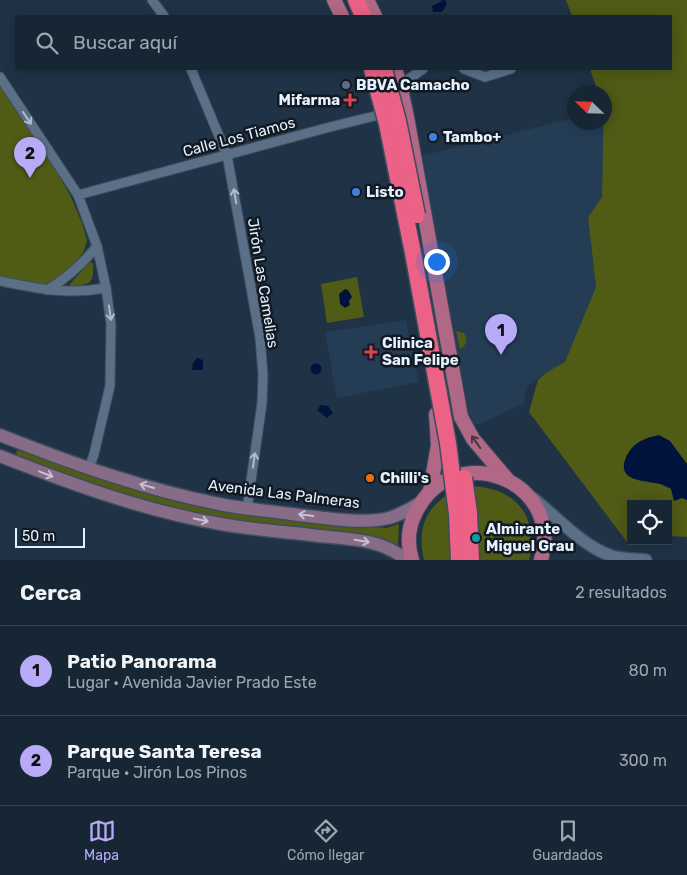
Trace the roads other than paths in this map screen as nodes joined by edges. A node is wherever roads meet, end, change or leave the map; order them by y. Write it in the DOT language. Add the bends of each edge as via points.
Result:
graph roads {
  1 [pos="152,0"];
  2 [pos="334,0"];
  3 [pos="345,0"];
  4 [pos="356,0"];
  5 [pos="367,0"];
  6 [pos="163,15"];
  7 [pos="342,15"];
  8 [pos="352,15"];
  9 [pos="363,15"];
  10 [pos="374,15"];
  11 [pos="191,70"];
  12 [pos="363,70"];
  13 [pos="372,70"];
  14 [pos="384,70"];
  15 [pos="395,70"];
  16 [pos="422,70"];
  17 [pos="467,70"];
  18 [pos="508,70"];
  19 [pos="0,77"];
  20 [pos="400,85"];
  21 [pos="378,115"];
  22 [pos="407,117"];
  23 [pos="227,155"];
  24 [pos="78,195"];
  25 [pos="97,246"];
  26 [pos="0,281"];
  27 [pos="106,288"];
  28 [pos="46,290"];
  29 [pos="442,316"];
  30 [pos="418,318"];
  31 [pos="0,435"];
  32 [pos="23,444"];
  33 [pos="0,456"];
  34 [pos="16,462"];
  35 [pos="89,469"];
  36 [pos="507,479"];
  37 [pos="521,489"];
  38 [pos="430,491"];
  39 [pos="420,503"];
  40 [pos="247,508"];
  41 [pos="406,560"];
  42 [pos="412,560"];
  43 [pos="459,560"];
  44 [pos="471,560"];
  45 [pos="541,560"];
  46 [pos="646,560"];
  1 -- 6 [label="street"];
  2 -- 7 [label="main road"];
  3 -- 8 [label="highway"];
  4 -- 9 [label="highway"];
  5 -- 10 [label="main road"];
  11 -- 23 [label="street, Jirón Las Camelias"];
  12 -- 21 [label="main road"];
  13 -- 43 [label="highway, bridge" via="408,225 448,443 458,514"];
  14 -- 44 [label="highway, bridge" via="400,130 458,434 469,512"];
  15 -- 20 [label="main road"];
  16 -- 20 [label="street"];
  17 -- 18 [label="street" via="485,77"];
  19 -- 24 [label="street, one-way"];
  20 -- 22 [label="main road"];
  21 -- 22 [label="street, Calle Los Tiamos" via="393,112"];
  21 -- 23 [label="street, Calle Los Tiamos"];
  21 -- 30 [label="main road"];
  22 -- 29 [label="main road"];
  23 -- 24 [label="street, Calle Los Tiamos"];
  40 -- 23 [label="street, Jirón Las Camelias, one-way" via="261,410 262,356"];
  24 -- 25 [label="street"];
  25 -- 27 [label="street"];
  25 -- 28 [label="street" via="77,269"];
  26 -- 28 [label="street"];
  27 -- 28 [label="street" via="73,292"];
  27 -- 35 [label="street, one-way" via="111,324 110,386"];
  29 -- 30 [label="main road" via="430,323"];
  36 -- 29 [label="main road, one-way" via="473,439 461,417"];
  30 -- 38 [label="main road" via="437,423 438,445"];
  31 -- 32 [label="main road, Avenida Las Palmeras"];
  32 -- 34 [label="main road" via="13,453"];
  32 -- 35 [label="main road, Avenida Las Palmeras"];
  33 -- 34 [label="main road"];
  34 -- 41 [label="main road, one-way" via="83,488 162,511 222,524 363,541 387,548"];
  40 -- 35 [label="main road, Avenida Las Palmeras, one-way" via="167,492"];
  36 -- 37 [label="main road"];
  36 -- 38 [label="main road" via="477,472 461,474"];
  37 -- 45 [label="main road" via="541,517 544,552"];
  37 -- 46 [label="street" via="602,552"];
  38 -- 39 [label="main road"];
  39 -- 40 [label="main road, Avenida Las Palmeras, one-way" via="390,518 368,520"];
  39 -- 42 [label="main road" via="409,535"];
}
